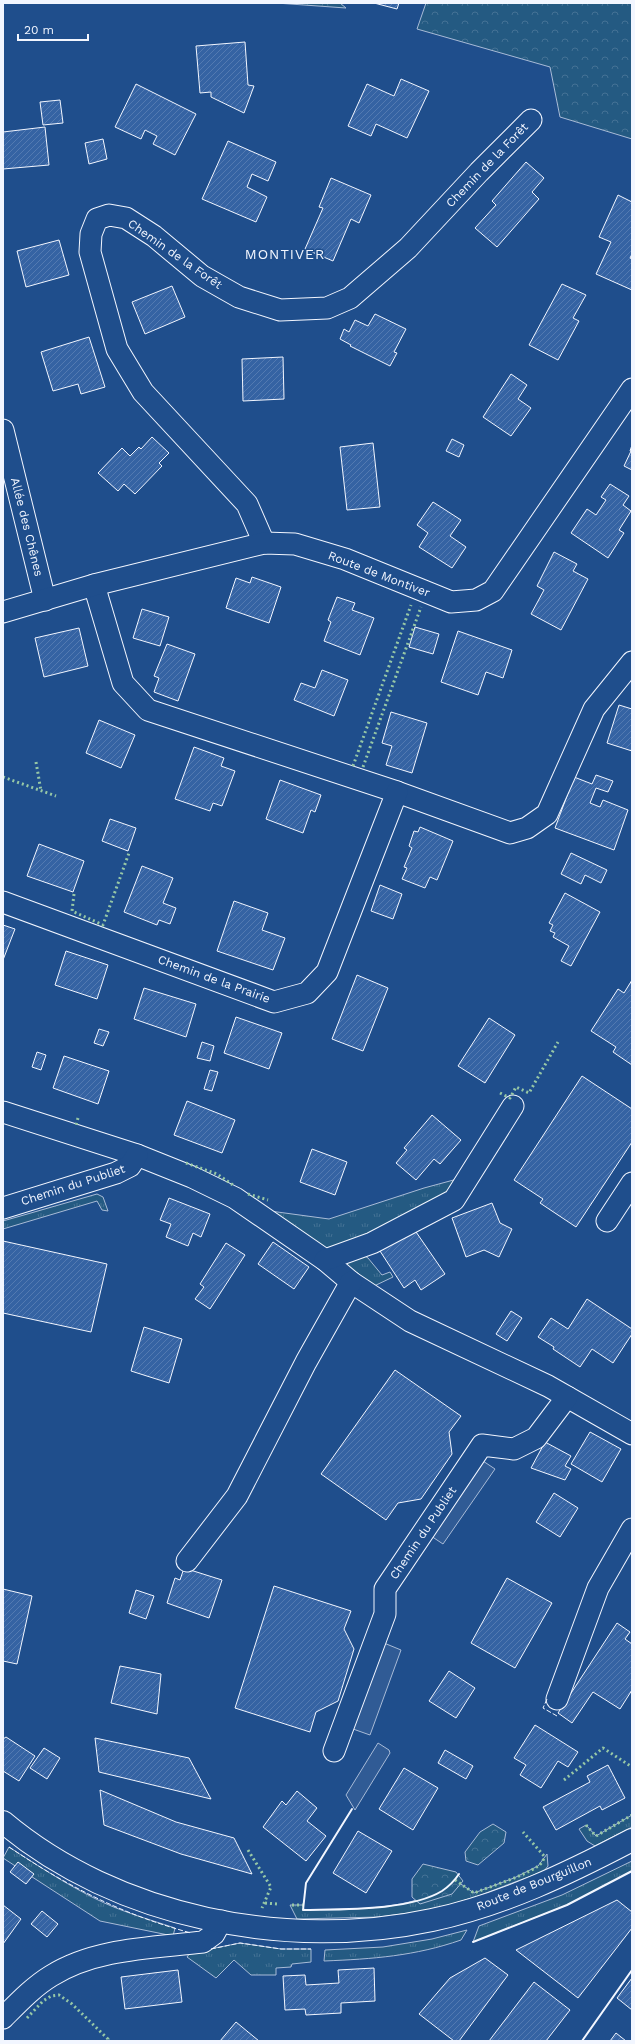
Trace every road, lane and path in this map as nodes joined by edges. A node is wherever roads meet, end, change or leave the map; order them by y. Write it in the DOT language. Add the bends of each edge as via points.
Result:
graph roads {
  1 [pos="531,120"];
  2 [pos="632,389"];
  3 [pos="3,430"];
  4 [pos="264,543"];
  5 [pos="94,586"];
  6 [pos="45,600"];
  7 [pos="3,612"];
  8 [pos="632,662"];
  9 [pos="397,792"];
  10 [pos="3,902"];
  11 [pos="513,1106"];
  12 [pos="3,1112"];
  13 [pos="137,1155"];
  14 [pos="632,1183"];
  15 [pos="3,1208"];
  16 [pos="607,1221"];
  17 [pos="325,1260"];
  18 [pos="352,1282"];
  19 [pos="567,1397"];
  20 [pos="632,1434"];
  21 [pos="632,1529"];
  22 [pos="187,1561"];
  23 [pos="557,1699"];
  24 [pos="334,1751"];
  25 [pos="3,1822"];
  26 [pos="632,1840"];
  27 [pos="221,1921"];
  28 [pos="3,2018"];
  1 -- 4 [label="street, Chemin de la Forêt" via="408,248 350,298 327,308 280,310 239,297 202,276 154,236 126,218 109,215 97,219 91,234 90,252 117,349 143,392 247,504"];
  2 -- 4 [label="street, Route de Montiver" via="493,591 476,600 451,602 345,559 295,544"];
  3 -- 6 [label="street, Allée des Chênes"];
  4 -- 5 [label="street, Route de Montiver"];
  5 -- 6 [label="street, Route de Montiver"];
  5 -- 9 [label="street" via="123,683 148,710"];
  6 -- 7 [label="street, Route de Montiver"];
  8 -- 9 [label="street" via="594,709 547,814 527,828 510,833"];
  9 -- 10 [label="street, Chemin de la Prairie" via="328,972 307,993 274,1002"];
  11 -- 17 [label="street" via="454,1200 372,1243"];
  12 -- 13 [label="street, Chemin du Publiet"];
  13 -- 15 [label="street, Chemin du Publiet" via="130,1166 116,1173"];
  13 -- 17 [label="street, Chemin du Publiet" via="235,1198"];
  14 -- 16 [label="street"];
  17 -- 18 [label="street, Chemin du Publiet"];
  18 -- 19 [label="street, Chemin du Publiet" via="410,1321"];
  18 -- 22 [label="street" via="306,1362 237,1496"];
  19 -- 20 [label="street, Chemin du Publiet"];
  19 -- 24 [label="street, Chemin du Publiet" via="536,1438 514,1449 482,1445 385,1589 385,1614"];
  21 -- 23 [label="street" via="598,1588"];
  25 -- 27 [label="main road, Route de Bourguillon" via="53,1857 100,1882 138,1898"];
  26 -- 27 [label="main road, Route de Bourguillon" via="573,1870 499,1901 432,1920 378,1929 317,1932 285,1931"];
  27 -- 28 [label="street" via="214,1934 204,1942 102,1955 67,1968 33,1989"];
}
